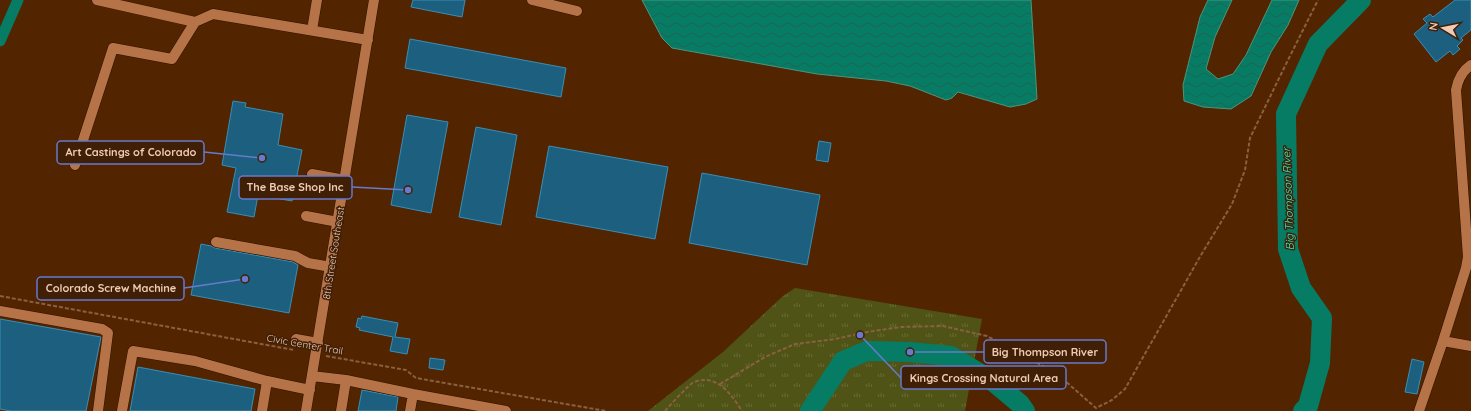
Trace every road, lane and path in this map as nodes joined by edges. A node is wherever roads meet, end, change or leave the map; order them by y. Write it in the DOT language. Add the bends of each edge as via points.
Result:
graph roads {
  1 [pos="97,0"];
  2 [pos="317,0"];
  3 [pos="374,0"];
  4 [pos="532,0"];
  5 [pos="1318,0"];
  6 [pos="577,11"];
  7 [pos="194,22"];
  8 [pos="312,30"];
  9 [pos="368,40"];
  10 [pos="1471,66"];
  11 [pos="75,165"];
  12 [pos="312,174"];
  13 [pos="345,180"];
  14 [pos="306,216"];
  15 [pos="338,222"];
  16 [pos="216,242"];
  17 [pos="331,267"];
  18 [pos="0,296"];
  19 [pos="0,311"];
  20 [pos="296,339"];
  21 [pos="1443,341"];
  22 [pos="318,343"];
  23 [pos="1471,346"];
  24 [pos="294,350"];
  25 [pos="316,354"];
  26 [pos="312,376"];
  27 [pos="346,380"];
  28 [pos="267,382"];
  29 [pos="720,384"];
  30 [pos="310,390"];
  31 [pos="413,394"];
  32 [pos="98,411"];
  33 [pos="122,411"];
  34 [pos="262,411"];
  35 [pos="306,411"];
  36 [pos="341,411"];
  37 [pos="410,411"];
  38 [pos="506,411"];
  39 [pos="606,411"];
  40 [pos="665,411"];
  41 [pos="742,411"];
  42 [pos="1419,411"];
  1 -- 7 [label="street"];
  2 -- 8 [label="street"];
  3 -- 9 [label="street, 8th Street Southeast"];
  4 -- 6 [label="street"];
  5 -- 29 [label="path" via="1250,138 1245,170 1232,204 1125,389 1112,400 1096,408 1056,372 987,336 943,326 901,326 796,344 766,357"];
  7 -- 8 [label="street" via="213,14"];
  7 -- 11 [label="street" via="172,59 113,48"];
  8 -- 9 [label="street"];
  9 -- 13 [label="street, 8th Street Southeast"];
  10 -- 21 [label="street" via="1459,79 1456,90 1468,257"];
  12 -- 13 [label="street"];
  13 -- 15 [label="street, 8th Street Southeast"];
  14 -- 15 [label="street"];
  15 -- 17 [label="street, 8th Street Southeast"];
  16 -- 17 [label="street" via="294,256 308,263"];
  17 -- 22 [label="street, 8th Street Southeast"];
  18 -- 24 [label="path, Civic Center Trail"];
  19 -- 32 [label="street" via="102,329 108,333"];
  20 -- 22 [label="street"];
  21 -- 23 [label="street"];
  21 -- 42 [label="street"];
  22 -- 25 [label="street, 8th Street Southeast"];
  25 -- 26 [label="street, 8th Street Southeast"];
  25 -- 39 [label="path, Civic Center Trail" via="406,370 416,378"];
  26 -- 27 [label="street"];
  26 -- 30 [label="street, 8th Street Southeast"];
  27 -- 31 [label="street"];
  27 -- 36 [label="street"];
  28 -- 30 [label="street"];
  28 -- 33 [label="street" via="195,361 133,350"];
  28 -- 34 [label="street"];
  29 -- 40 [label="path" via="708,380 692,383"];
  29 -- 41 [label="path"];
  30 -- 35 [label="street, 8th Street Southeast"];
  31 -- 37 [label="street"];
  31 -- 38 [label="street"];
}
